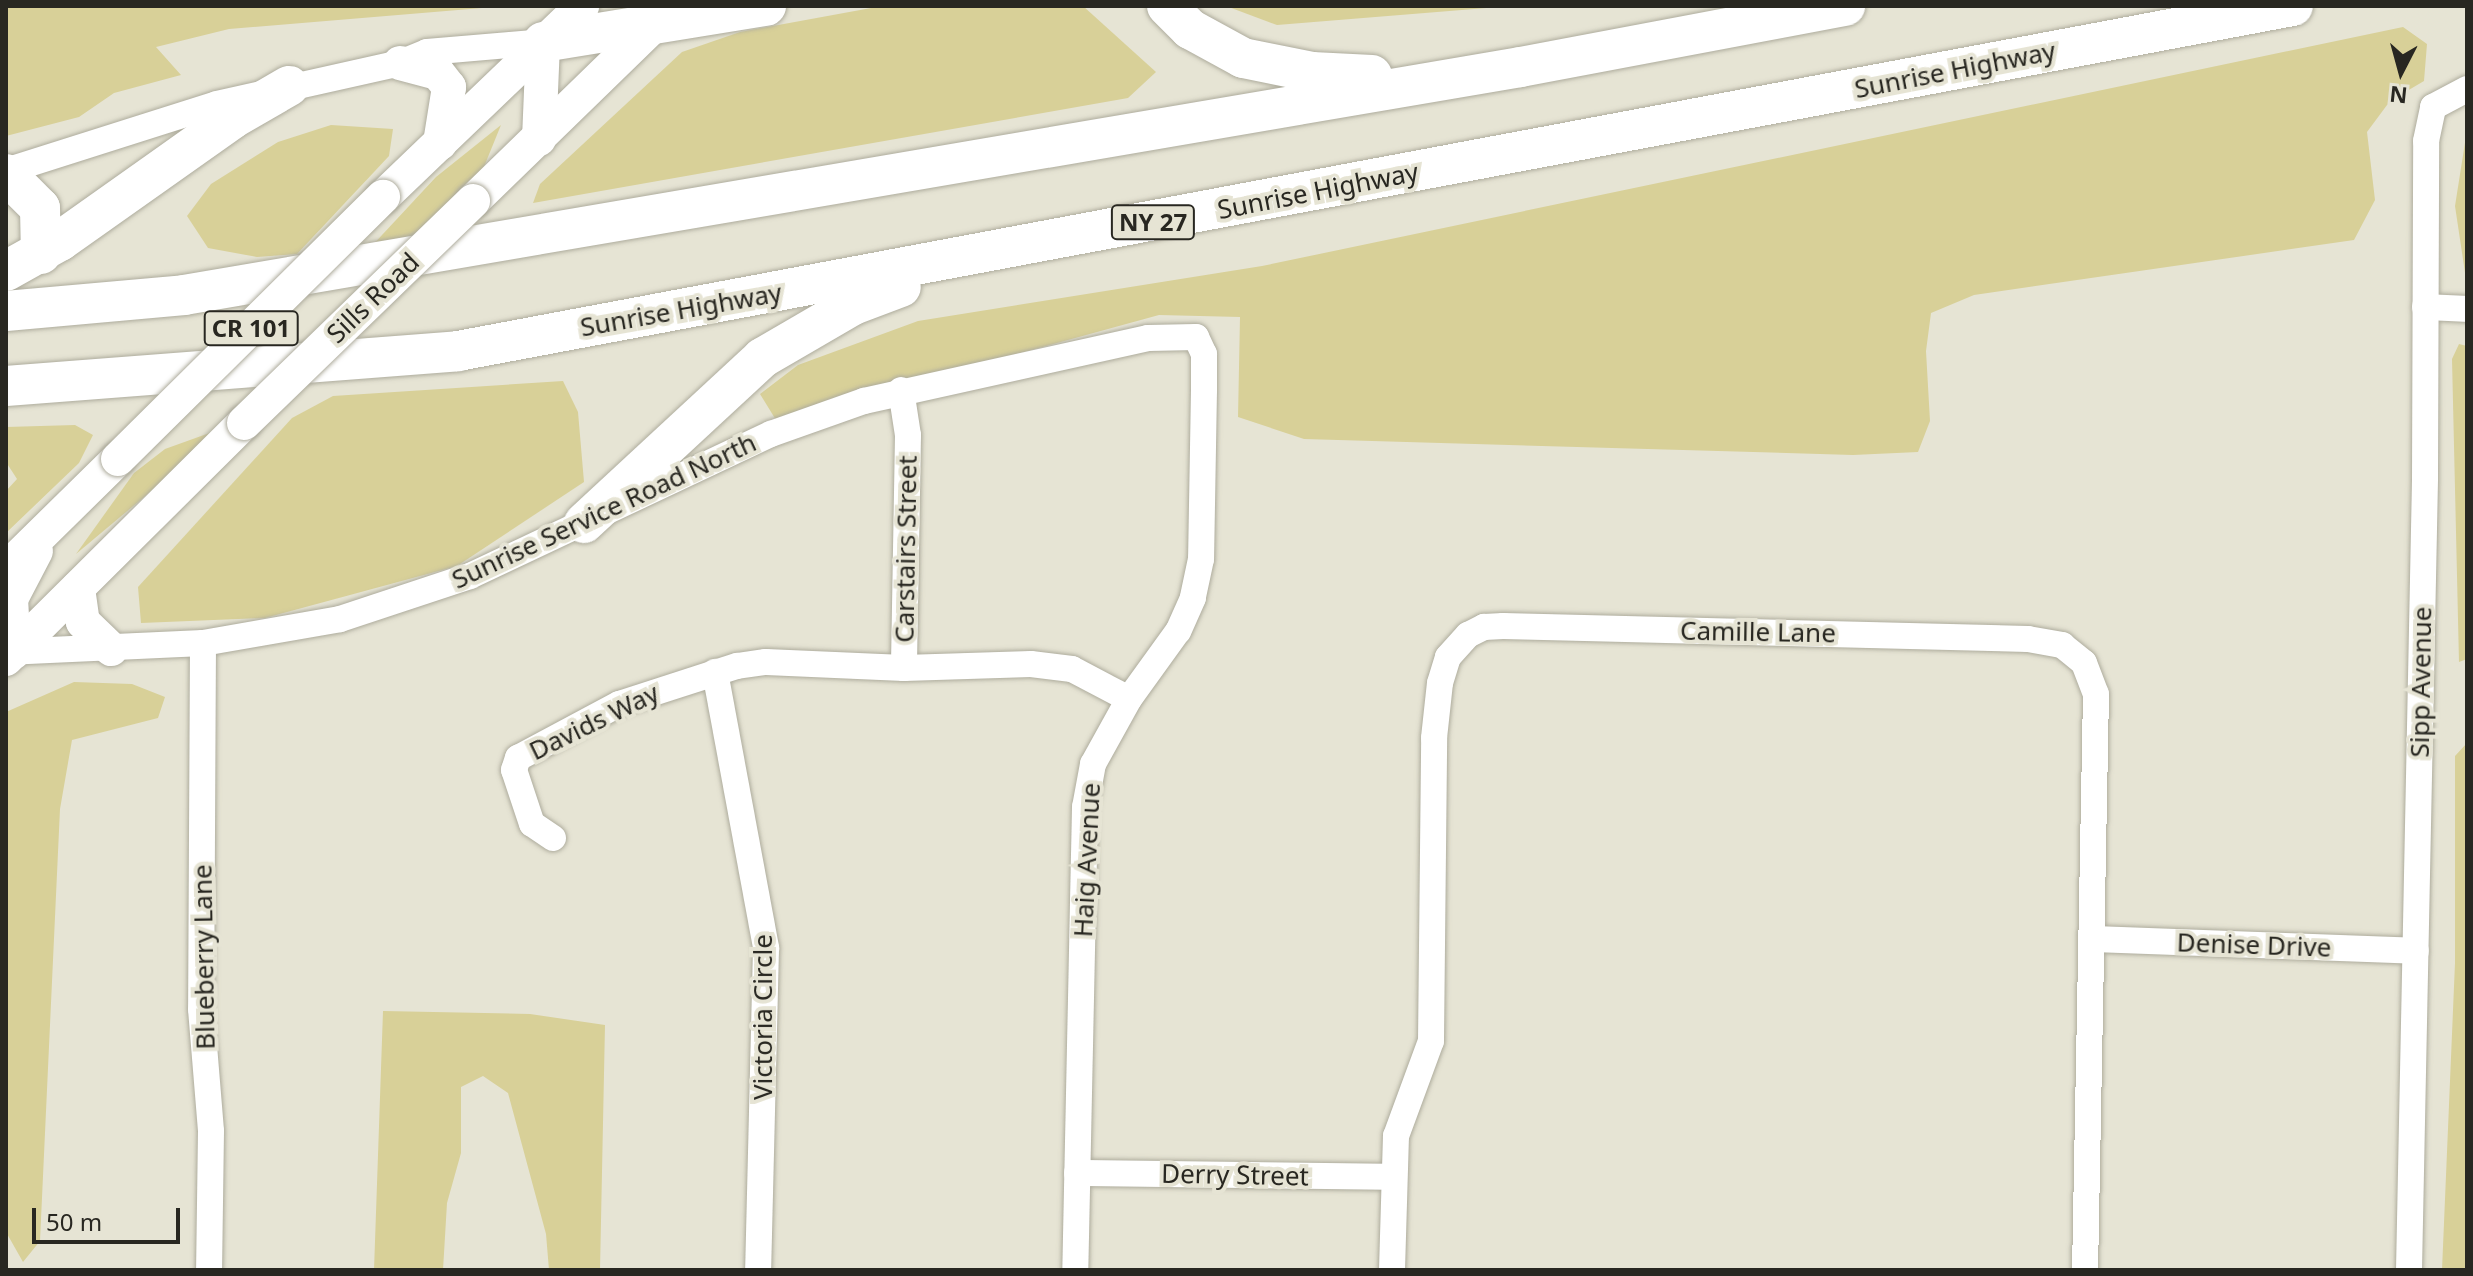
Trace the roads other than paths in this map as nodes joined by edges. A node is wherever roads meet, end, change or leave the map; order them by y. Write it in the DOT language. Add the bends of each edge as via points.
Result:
graph roads {
  1 [pos="582,6"];
  2 [pos="766,6"];
  3 [pos="1167,6"];
  4 [pos="1845,6"];
  5 [pos="2293,6"];
  6 [pos="665,15"];
  7 [pos="543,42"];
  8 [pos="400,63"];
  9 [pos="1521,67"];
  10 [pos="289,86"];
  11 [pos="2467,89"];
  12 [pos="539,139"];
  13 [pos="440,143"];
  14 [pos="6,173"];
  15 [pos="41,254"];
  16 [pos="983,255"];
  17 [pos="6,271"];
  18 [pos="2425,307"];
  19 [pos="2467,309"];
  20 [pos="6,311"];
  21 [pos="1196,337"];
  22 [pos="6,386"];
  23 [pos="901,390"];
  24 [pos="584,523"];
  25 [pos="52,524"];
  26 [pos="6,569"];
  27 [pos="78,588"];
  28 [pos="203,643"];
  29 [pos="111,649"];
  30 [pos="9,654"];
  31 [pos="904,668"];
  32 [pos="715,672"];
  33 [pos="1129,699"];
  34 [pos="553,838"];
  35 [pos="2093,939"];
  36 [pos="2416,951"];
  37 [pos="1077,1173"];
  38 [pos="1393,1177"];
  39 [pos="209,1270"];
  40 [pos="758,1270"];
  41 [pos="1075,1270"];
  42 [pos="1392,1270"];
  43 [pos="2085,1270"];
  44 [pos="2409,1270"];
  1 -- 7 [label="main road, CR 101"];
  2 -- 6 [label="highway"];
  3 -- 9 [label="highway" via="1190,29 1225,51 1312,72 1374,75"];
  4 -- 9 [label="highway"];
  5 -- 16 [label="highway, Sunrise Highway / NY 27"];
  6 -- 7 [label="highway"];
  6 -- 12 [label="main road, Sills Road / CR 101"];
  7 -- 8 [label="street" via="467,44"];
  7 -- 12 [label="main road"];
  7 -- 13 [label="main road, CR 101"];
  8 -- 10 [label="street"];
  8 -- 13 [label="main road" via="438,73 449,87"];
  9 -- 20 [label="highway" via="184,295"];
  10 -- 14 [label="street"];
  10 -- 15 [label="highway"];
  11 -- 18 [label="street, Sipp Avenue" via="2441,99 2427,126"];
  12 -- 27 [label="main road, Sills Road / CR 101, bridge"];
  13 -- 25 [label="main road, CR 101, bridge"];
  14 -- 15 [label="highway" via="40,208"];
  15 -- 17 [label="highway"];
  16 -- 22 [label="highway, Sunrise Highway / NY 27" via="458,351"];
  16 -- 24 [label="highway" via="853,305 762,358"];
  18 -- 19 [label="street"];
  18 -- 36 [label="street, Sipp Avenue"];
  21 -- 23 [label="street, Sunrise Service Road North" via="1148,338"];
  21 -- 33 [label="street, Haig Avenue" via="1204,354 1201,559 1193,598 1178,631"];
  23 -- 24 [label="street, Sunrise Service Road North" via="771,434"];
  23 -- 31 [label="street, Carstairs Street" via="908,435"];
  24 -- 28 [label="street, Sunrise Service Road North" via="470,576 387,605 295,629"];
  25 -- 26 [label="main road, CR 101"];
  25 -- 30 [label="main road" via="11,599"];
  27 -- 29 [label="main road" via="83,622"];
  27 -- 30 [label="main road, Sills Road / CR 101"];
  28 -- 29 [label="street, Sunrise Service Road North"];
  28 -- 39 [label="street, Blueberry Lane" via="201,1009 211,1131"];
  29 -- 30 [label="street, Sunrise Service Road North"];
  31 -- 32 [label="street, Davids Way" via="766,662"];
  31 -- 33 [label="street, Carstairs Street" via="1059,667 1093,677"];
  32 -- 34 [label="street, Davids Way" via="619,704 518,758 514,770 532,824"];
  32 -- 40 [label="street, Victoria Circle" via="766,948"];
  33 -- 37 [label="street, Haig Avenue" via="1093,764 1085,807"];
  35 -- 36 [label="street, Denise Drive"];
  35 -- 38 [label="street, Camille Lane" via="2096,694 2084,663 2062,645 2028,639 1484,627 1468,635 1448,657 1440,683 1434,738 1431,1041 1396,1136"];
  35 -- 43 [label="street, Camille Lane"];
  36 -- 44 [label="street, Sipp Avenue"];
  37 -- 38 [label="street, Derry Street"];
  37 -- 41 [label="street, Haig Avenue"];
  38 -- 42 [label="street, Camille Lane"];
}
